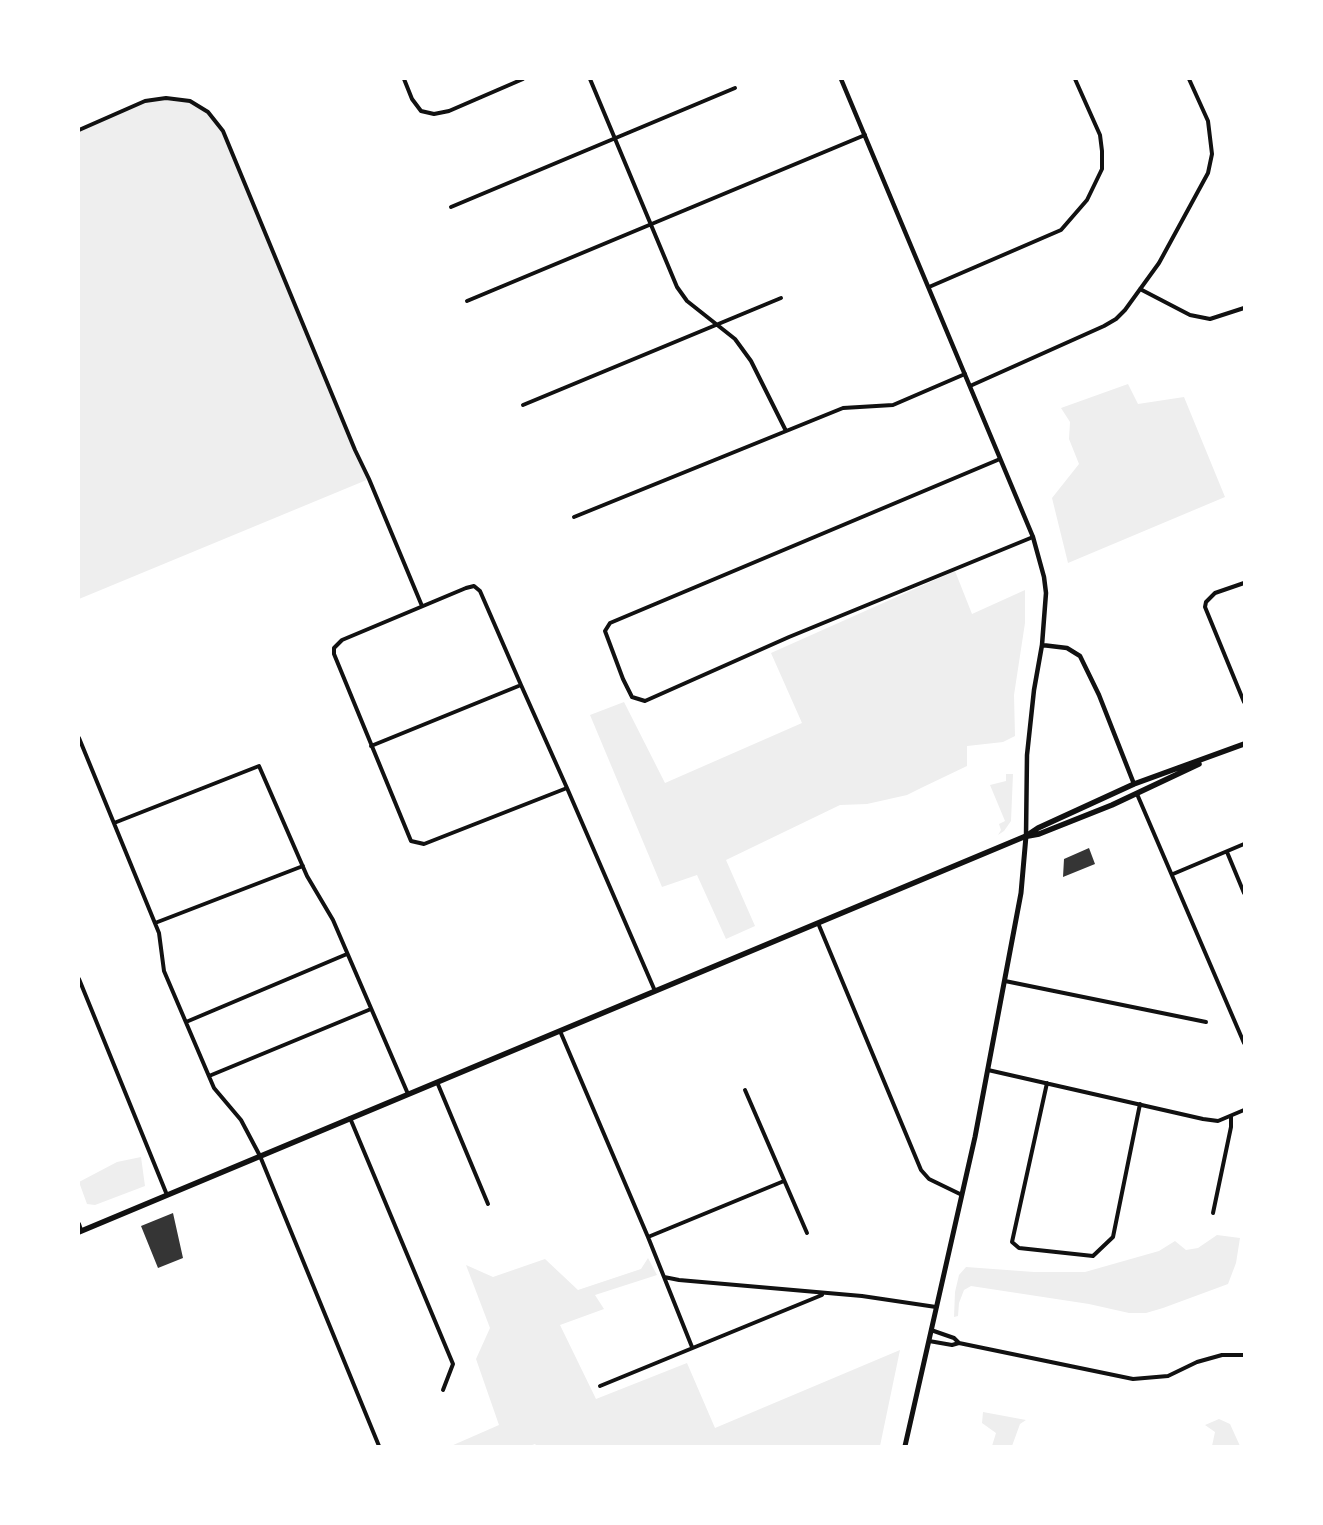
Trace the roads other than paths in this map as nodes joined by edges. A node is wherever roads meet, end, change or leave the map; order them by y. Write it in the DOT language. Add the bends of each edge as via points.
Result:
graph roads {
  1 [pos="404,79"];
  2 [pos="523,79"];
  3 [pos="590,79"];
  4 [pos="842,79"];
  5 [pos="1075,79"];
  6 [pos="1189,79"];
  7 [pos="735,88"];
  8 [pos="79,130"];
  9 [pos="865,135"];
  10 [pos="614,138"];
  11 [pos="450,208"];
  12 [pos="651,224"];
  13 [pos="929,287"];
  14 [pos="1140,289"];
  15 [pos="781,298"];
  16 [pos="467,301"];
  17 [pos="1244,308"];
  18 [pos="717,325"];
  19 [pos="965,374"];
  20 [pos="970,386"];
  21 [pos="524,405"];
  22 [pos="786,431"];
  23 [pos="1000,459"];
  24 [pos="574,517"];
  25 [pos="1033,536"];
  26 [pos="1244,583"];
  27 [pos="422,606"];
  28 [pos="1042,644"];
  29 [pos="521,685"];
  30 [pos="1244,702"];
  31 [pos="79,738"];
  32 [pos="1244,744"];
  33 [pos="371,746"];
  34 [pos="1207,759"];
  35 [pos="1134,784"];
  36 [pos="567,788"];
  37 [pos="1137,794"];
  38 [pos="114,823"];
  39 [pos="1026,836"];
  40 [pos="1244,844"];
  41 [pos="1227,852"];
  42 [pos="303,866"];
  43 [pos="1173,874"];
  44 [pos="1244,893"];
  45 [pos="155,923"];
  46 [pos="818,923"];
  47 [pos="347,954"];
  48 [pos="79,979"];
  49 [pos="1005,981"];
  50 [pos="655,991"];
  51 [pos="371,1009"];
  52 [pos="186,1022"];
  53 [pos="1206,1022"];
  54 [pos="560,1031"];
  55 [pos="1244,1043"];
  56 [pos="988,1070"];
  57 [pos="210,1076"];
  58 [pos="437,1082"];
  59 [pos="1047,1083"];
  60 [pos="745,1090"];
  61 [pos="408,1094"];
  62 [pos="1140,1104"];
  63 [pos="1244,1110"];
  64 [pos="1231,1116"];
  65 [pos="350,1118"];
  66 [pos="260,1156"];
  67 [pos="784,1181"];
  68 [pos="167,1195"];
  69 [pos="962,1195"];
  70 [pos="488,1204"];
  71 [pos="1213,1213"];
  72 [pos="80,1229"];
  73 [pos="808,1233"];
  74 [pos="648,1237"];
  75 [pos="664,1277"];
  76 [pos="825,1294"];
  77 [pos="936,1308"];
  78 [pos="932,1330"];
  79 [pos="929,1341"];
  80 [pos="959,1343"];
  81 [pos="692,1347"];
  82 [pos="1244,1355"];
  83 [pos="600,1386"];
  84 [pos="443,1390"];
  85 [pos="379,1446"];
  86 [pos="905,1446"];
  1 -- 2 [label="street" via="421,111 434,114 449,111"];
  3 -- 10 [label="street"];
  4 -- 9 [label="street"];
  5 -- 13 [label="street" via="1100,135 1102,151 1102,168 1087,200 1061,230"];
  6 -- 14 [label="street" via="1208,121 1212,154 1208,173 1159,262"];
  7 -- 10 [label="street"];
  8 -- 27 [label="street" via="145,101 166,98 190,100 208,112 223,131"];
  9 -- 12 [label="street"];
  9 -- 13 [label="street"];
  10 -- 11 [label="street"];
  10 -- 12 [label="street"];
  12 -- 16 [label="street"];
  12 -- 18 [label="street" via="677,287 687,301"];
  13 -- 19 [label="street"];
  14 -- 17 [label="street" via="1190,315 1210,319"];
  14 -- 20 [label="street" via="1125,310 1104,326"];
  15 -- 18 [label="street"];
  18 -- 21 [label="street"];
  18 -- 22 [label="street" via="735,339 751,361"];
  19 -- 20 [label="street"];
  19 -- 22 [label="street" via="892,405 843,408"];
  20 -- 23 [label="street"];
  22 -- 24 [label="street"];
  23 -- 25 [label="street"];
  23 -- 25 [label="street" via="610,623 605,631 623,679 632,696 645,701 789,636"];
  25 -- 28 [label="street" via="1046,593"];
  26 -- 30 [label="street" via="1215,593 1206,602 1206,607"];
  27 -- 29 [label="street" via="474,586"];
  27 -- 33 [label="street" via="336,645 334,654"];
  28 -- 35 [label="street" via="1067,648 1080,656"];
  28 -- 39 [label="street" via="1028,754"];
  29 -- 33 [label="street"];
  29 -- 36 [label="street"];
  31 -- 38 [label="street"];
  32 -- 34 [label="highway"];
  33 -- 36 [label="street" via="407,834 411,841 424,844"];
  34 -- 35 [label="highway"];
  34 -- 37 [label="highway"];
  35 -- 39 [label="highway"];
  36 -- 50 [label="street"];
  37 -- 39 [label="highway" via="1040,834"];
  37 -- 43 [label="street"];
  38 -- 42 [label="street" via="259,766"];
  38 -- 45 [label="street"];
  39 -- 46 [label="highway"];
  39 -- 49 [label="main road" via="1022,893"];
  40 -- 41 [label="street"];
  41 -- 43 [label="street"];
  41 -- 44 [label="street"];
  42 -- 45 [label="street"];
  42 -- 47 [label="street"];
  43 -- 55 [label="street"];
  45 -- 52 [label="street" via="164,971"];
  46 -- 50 [label="highway"];
  46 -- 69 [label="street" via="921,1170 929,1180"];
  47 -- 51 [label="street"];
  47 -- 52 [label="street"];
  48 -- 68 [label="street"];
  49 -- 53 [label="street"];
  49 -- 56 [label="main road"];
  50 -- 54 [label="highway"];
  51 -- 57 [label="street"];
  51 -- 61 [label="street"];
  52 -- 57 [label="street"];
  54 -- 58 [label="highway"];
  54 -- 74 [label="street"];
  56 -- 59 [label="street"];
  56 -- 69 [label="main road"];
  57 -- 66 [label="street" via="214,1088 241,1120"];
  58 -- 61 [label="highway"];
  58 -- 70 [label="street"];
  59 -- 62 [label="street"];
  59 -- 62 [label="street" via="1012,1242 1019,1248 1093,1256 1113,1236"];
  60 -- 67 [label="street"];
  61 -- 65 [label="highway"];
  62 -- 64 [label="street" via="1218,1121"];
  63 -- 64 [label="street"];
  64 -- 71 [label="street"];
  65 -- 66 [label="highway"];
  65 -- 84 [label="street" via="453,1364"];
  66 -- 68 [label="highway"];
  66 -- 85 [label="street"];
  67 -- 73 [label="street"];
  67 -- 74 [label="street"];
  68 -- 72 [label="highway"];
  69 -- 77 [label="main road"];
  74 -- 75 [label="street"];
  75 -- 76 [label="street"];
  75 -- 81 [label="street"];
  76 -- 77 [label="street" via="862,1296"];
  76 -- 81 [label="street"];
  77 -- 78 [label="main road"];
  78 -- 79 [label="main road"];
  78 -- 80 [label="street"];
  79 -- 80 [label="street"];
  79 -- 86 [label="main road"];
  80 -- 82 [label="street" via="1133,1379 1168,1376 1197,1362 1222,1355"];
  81 -- 83 [label="street"];
}
